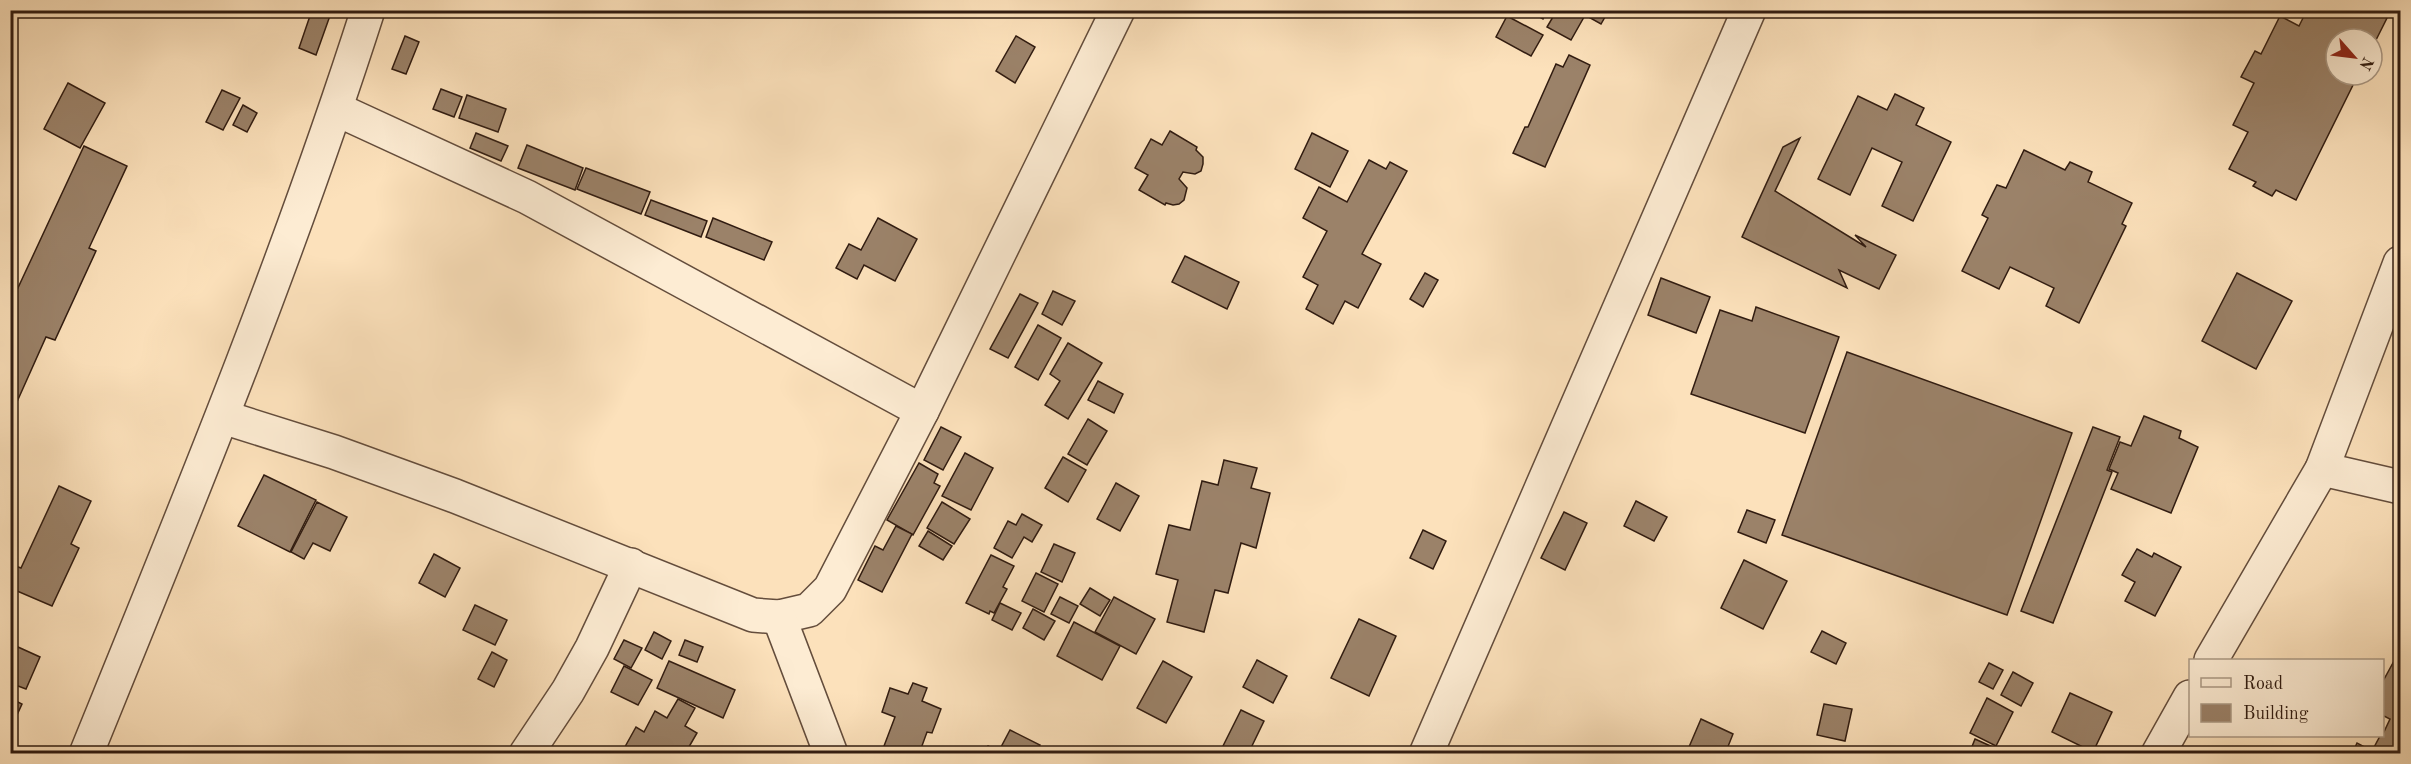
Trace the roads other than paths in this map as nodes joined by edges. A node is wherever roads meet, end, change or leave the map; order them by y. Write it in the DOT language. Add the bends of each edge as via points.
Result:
graph roads {
  1 [pos="368,10"];
  2 [pos="1118,10"];
  3 [pos="1749,10"];
  4 [pos="336,109"];
  5 [pos="2400,263"];
  6 [pos="922,411"];
  7 [pos="223,417"];
  8 [pos="2322,469"];
  9 [pos="2400,487"];
  10 [pos="631,566"];
  11 [pos="779,617"];
  12 [pos="2212,659"];
  13 [pos="2189,699"];
  14 [pos="86,753"];
  15 [pos="526,753"];
  16 [pos="831,753"];
  17 [pos="1426,753"];
  18 [pos="2158,753"];
  1 -- 4 [label="street"];
  2 -- 6 [label="street"];
  3 -- 17 [label="street"];
  4 -- 6 [label="street" via="527,197"];
  4 -- 7 [label="street"];
  5 -- 8 [label="street"];
  6 -- 11 [label="street" via="830,589 809,610"];
  7 -- 10 [label="street" via="334,452"];
  7 -- 14 [label="street"];
  8 -- 9 [label="street"];
  8 -- 12 [label="street"];
  10 -- 11 [label="street" via="753,615"];
  10 -- 15 [label="street" via="568,691"];
  11 -- 16 [label="street"];
  13 -- 18 [label="street"];
}
